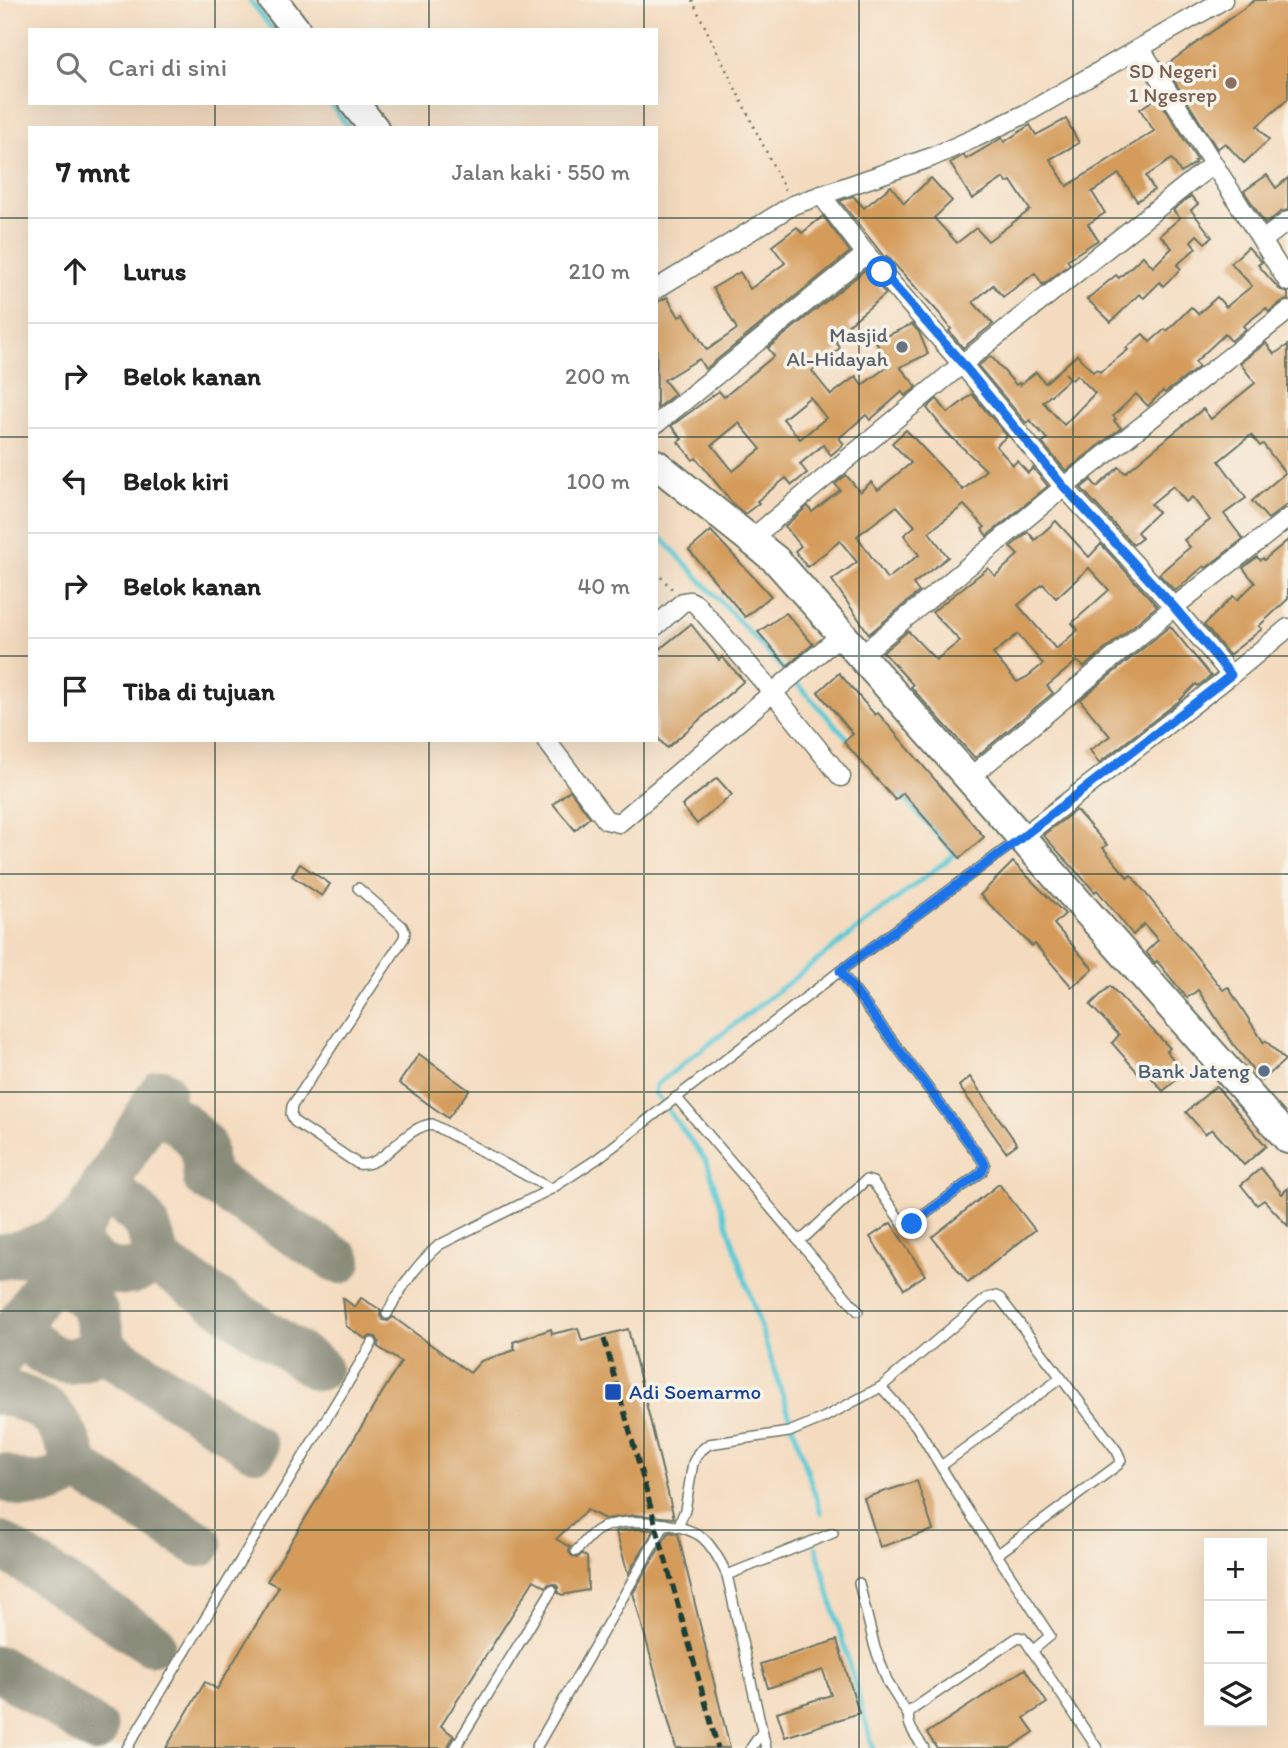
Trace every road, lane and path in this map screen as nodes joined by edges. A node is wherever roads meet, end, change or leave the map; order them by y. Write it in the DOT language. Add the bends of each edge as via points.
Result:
graph roads {
  1 [pos="273,0"];
  2 [pos="692,0"];
  3 [pos="1223,0"];
  4 [pos="294,28"];
  5 [pos="1141,49"];
  6 [pos="356,105"];
  7 [pos="372,126"];
  8 [pos="1213,164"];
  9 [pos="821,195"];
  10 [pos="793,205"];
  11 [pos="1288,221"];
  12 [pos="1263,240"];
  13 [pos="866,254"];
  14 [pos="1288,282"];
  15 [pos="658,288"];
  16 [pos="1288,311"];
  17 [pos="962,363"];
  18 [pos="658,422"];
  19 [pos="658,466"];
  20 [pos="1064,487"];
  21 [pos="1288,517"];
  22 [pos="751,539"];
  23 [pos="658,574"];
  24 [pos="683,603"];
  25 [pos="1174,607"];
  26 [pos="658,624"];
  27 [pos="1288,628"];
  28 [pos="842,634"];
  29 [pos="860,656"];
  30 [pos="1231,675"];
  31 [pos="775,693"];
  32 [pos="548,742"];
  33 [pos="841,778"];
  34 [pos="968,779"];
  35 [pos="1021,838"];
  36 [pos="358,888"];
  37 [pos="840,971"];
  38 [pos="676,1097"];
  39 [pos="1288,1139"];
  40 [pos="551,1189"];
  41 [pos="798,1240"];
  42 [pos="858,1311"];
  43 [pos="387,1314"];
  44 [pos="372,1343"];
  45 [pos="1061,1378"];
  46 [pos="881,1387"];
  47 [pos="941,1466"];
  48 [pos="665,1524"];
  49 [pos="678,1527"];
  50 [pos="833,1533"];
  51 [pos="576,1551"];
  52 [pos="998,1554"];
  53 [pos="727,1575"];
  54 [pos="859,1583"];
  55 [pos="552,1590"];
  56 [pos="1032,1651"];
  57 [pos="908,1714"];
  58 [pos="762,1732"];
  59 [pos="127,1748"];
  60 [pos="455,1748"];
  61 [pos="536,1748"];
  62 [pos="751,1748"];
  63 [pos="766,1748"];
  64 [pos="923,1748"];
  65 [pos="1097,1748"];
  1 -- 4 [label="highway"];
  2 -- 10 [label="path"];
  3 -- 5 [label="street"];
  5 -- 8 [label="street"];
  5 -- 9 [label="street" via="975,138"];
  6 -- 7 [label="highway"];
  8 -- 12 [label="street"];
  8 -- 17 [label="street"];
  9 -- 10 [label="street"];
  9 -- 13 [label="street"];
  10 -- 15 [label="street"];
  11 -- 12 [label="street"];
  12 -- 14 [label="street"];
  13 -- 17 [label="street"];
  13 -- 18 [label="street"];
  16 -- 20 [label="street"];
  17 -- 20 [label="street"];
  17 -- 22 [label="street"];
  19 -- 22 [label="highway"];
  20 -- 25 [label="street"];
  20 -- 29 [label="street"];
  21 -- 25 [label="street"];
  22 -- 28 [label="highway" via="776,560"];
  23 -- 24 [label="path"];
  24 -- 26 [label="street"];
  24 -- 31 [label="street" via="696,604"];
  25 -- 30 [label="street"];
  25 -- 34 [label="street"];
  27 -- 30 [label="street"];
  28 -- 29 [label="highway"];
  28 -- 31 [label="street"];
  29 -- 34 [label="highway"];
  30 -- 35 [label="street"];
  31 -- 32 [label="street" via="617,823 606,820"];
  31 -- 33 [label="street"];
  34 -- 35 [label="highway"];
  35 -- 37 [label="lane"];
  35 -- 39 [label="highway"];
  36 -- 40 [label="lane" via="405,932 404,938 292,1106 295,1122 368,1166 410,1131 432,1124"];
  37 -- 38 [label="lane"];
  37 -- 41 [label="lane" via="985,1166 909,1226 873,1182 866,1180"];
  38 -- 40 [label="lane"];
  38 -- 41 [label="lane"];
  40 -- 43 [label="lane" via="439,1245 400,1289"];
  41 -- 42 [label="lane"];
  44 -- 59 [label="lane"];
  45 -- 46 [label="lane" via="996,1296 987,1298"];
  45 -- 47 [label="lane"];
  45 -- 52 [label="lane" via="1121,1461"];
  46 -- 47 [label="lane" via="912,1420"];
  46 -- 49 [label="lane" via="789,1432 709,1444 693,1463"];
  47 -- 52 [label="lane"];
  48 -- 49 [label="lane"];
  48 -- 51 [label="lane" via="611,1525 597,1531"];
  48 -- 61 [label="lane"];
  49 -- 53 [label="lane" via="704,1539"];
  50 -- 53 [label="lane"];
  52 -- 56 [label="lane" via="1050,1636"];
  53 -- 58 [label="lane"];
  54 -- 57 [label="lane" via="888,1683"];
  55 -- 60 [label="lane"];
  56 -- 57 [label="lane" via="1023,1638 1015,1639"];
  56 -- 65 [label="lane"];
  57 -- 64 [label="lane"];
  58 -- 62 [label="lane"];
  58 -- 63 [label="lane"];
}
